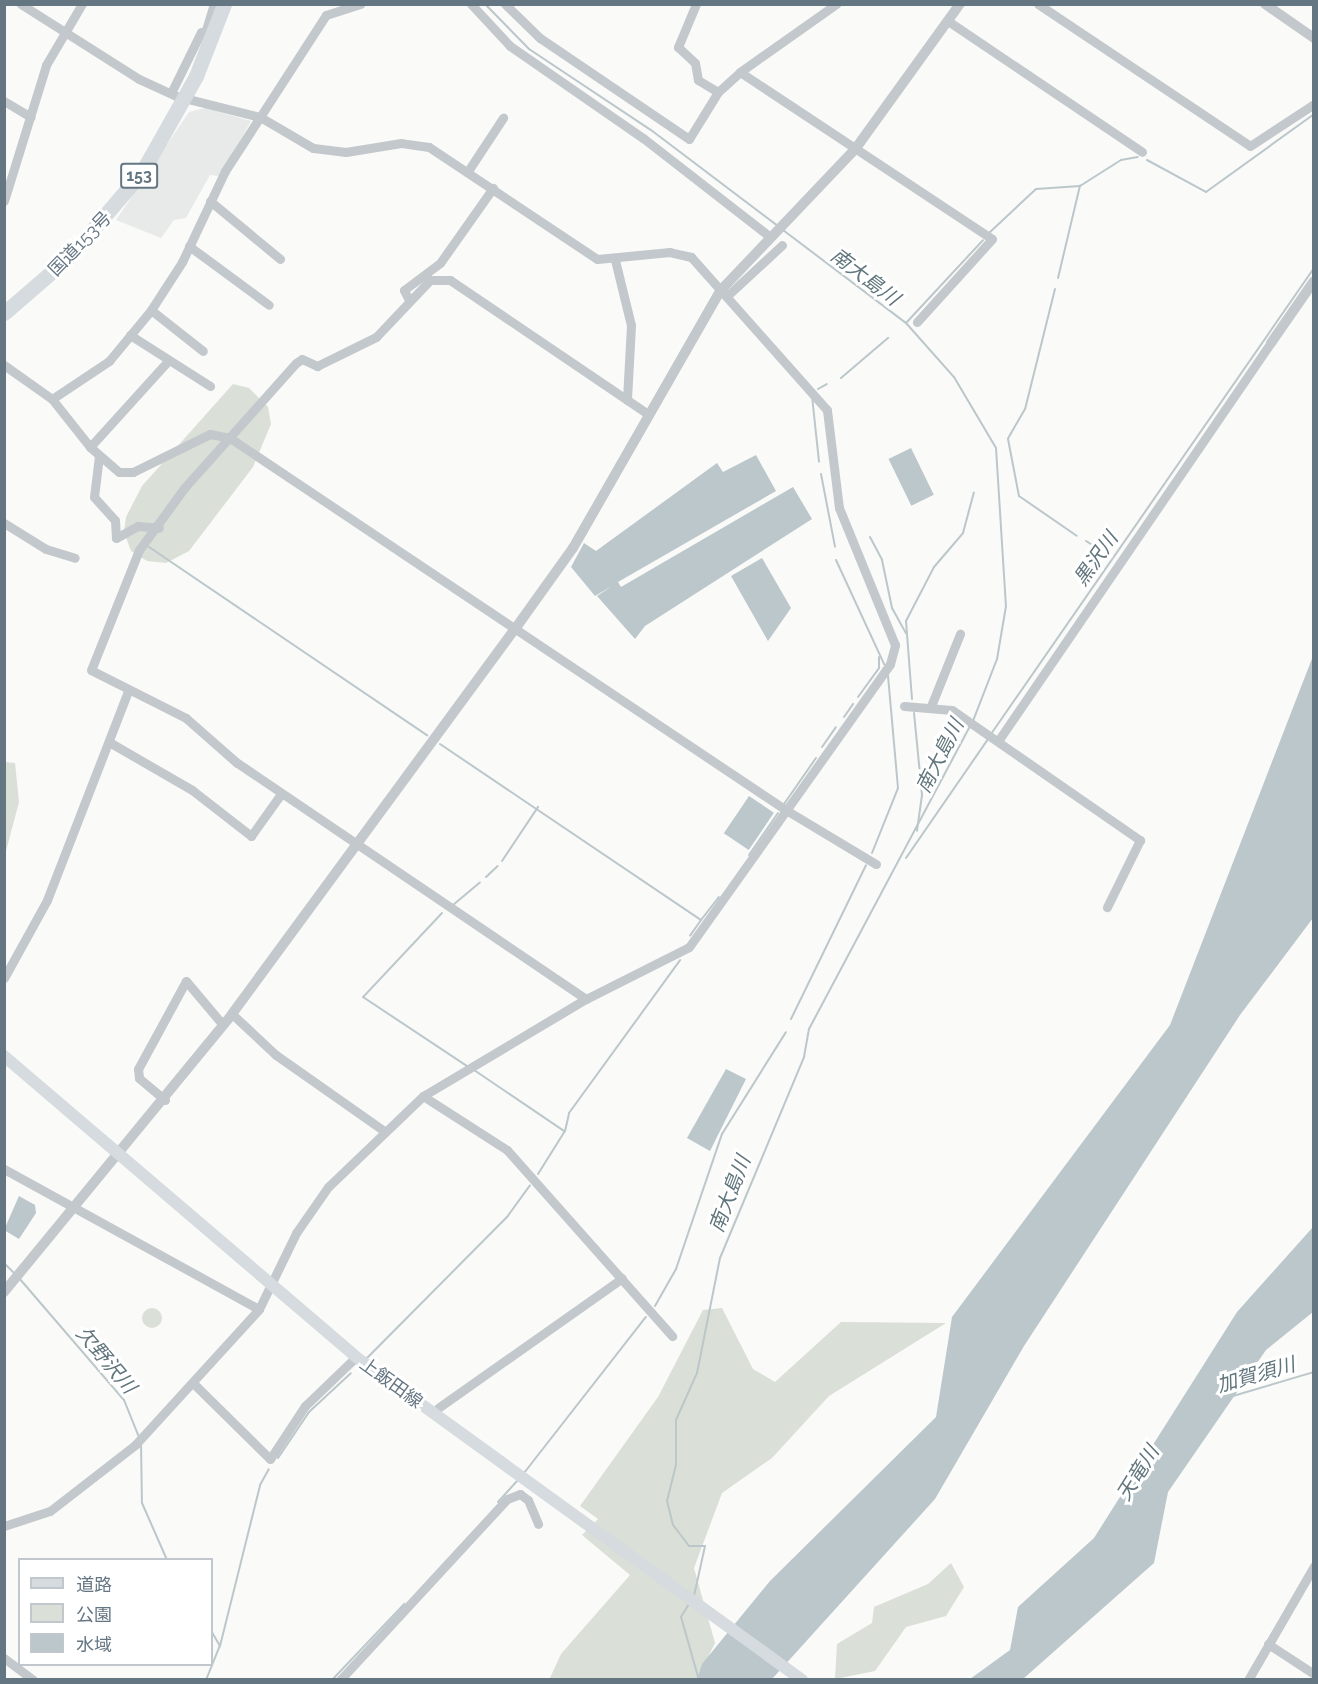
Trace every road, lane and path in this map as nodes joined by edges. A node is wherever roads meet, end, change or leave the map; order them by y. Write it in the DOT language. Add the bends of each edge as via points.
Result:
graph roads {
  1 [pos="21,4"];
  2 [pos="82,4"];
  3 [pos="214,4"];
  4 [pos="224,4"];
  5 [pos="360,4"];
  6 [pos="471,4"];
  7 [pos="505,4"];
  8 [pos="696,4"];
  9 [pos="836,4"];
  10 [pos="960,4"];
  11 [pos="1038,4"];
  12 [pos="1265,4"];
  13 [pos="948,21"];
  14 [pos="64,33"];
  15 [pos="207,34"];
  16 [pos="1314,38"];
  17 [pos="740,72"];
  18 [pos="718,92"];
  19 [pos="178,96"];
  20 [pos="4,100"];
  21 [pos="1314,104"];
  22 [pos="31,117"];
  23 [pos="260,117"];
  24 [pos="503,118"];
  25 [pos="856,148"];
  26 [pos="1142,152"];
  27 [pos="468,171"];
  28 [pos="493,189"];
  29 [pos="4,201"];
  30 [pos="210,201"];
  31 [pos="771,236"];
  32 [pos="782,245"];
  33 [pos="189,246"];
  34 [pos="280,259"];
  35 [pos="615,260"];
  36 [pos="1314,282"];
  37 [pos="724,292"];
  38 [pos="409,300"];
  39 [pos="269,305"];
  40 [pos="151,310"];
  41 [pos="4,313"];
  42 [pos="917,322"];
  43 [pos="130,334"];
  44 [pos="1271,343"];
  45 [pos="202,351"];
  46 [pos="166,362"];
  47 [pos="4,365"];
  48 [pos="210,386"];
  49 [pos="52,399"];
  50 [pos="627,400"];
  51 [pos="648,414"];
  52 [pos="230,438"];
  53 [pos="90,447"];
  54 [pos="99,456"];
  55 [pos="4,522"];
  56 [pos="159,528"];
  57 [pos="75,558"];
  58 [pos="515,629"];
  59 [pos="960,634"];
  60 [pos="128,691"];
  61 [pos="904,706"];
  62 [pos="932,706"];
  63 [pos="996,740"];
  64 [pos="109,742"];
  65 [pos="281,794"];
  66 [pos="786,810"];
  67 [pos="355,845"];
  68 [pos="876,864"];
  69 [pos="1107,907"];
  70 [pos="4,978"];
  71 [pos="586,999"];
  72 [pos="232,1014"];
  73 [pos="223,1025"];
  74 [pos="4,1056"];
  75 [pos="423,1096"];
  76 [pos="165,1100"];
  77 [pos="384,1131"];
  78 [pos="119,1154"];
  79 [pos="4,1169"];
  80 [pos="76,1209"];
  81 [pos="622,1278"];
  82 [pos="272,1288"];
  83 [pos="4,1292"];
  84 [pos="259,1310"];
  85 [pos="672,1336"];
  86 [pos="356,1357"];
  87 [pos="193,1383"];
  88 [pos="438,1408"];
  89 [pos="538,1524"];
  90 [pos="4,1527"];
  91 [pos="1314,1566"];
  92 [pos="1310,1580"];
  93 [pos="1268,1644"];
  94 [pos="4,1658"];
  95 [pos="1312,1670"];
  96 [pos="33,1680"];
  97 [pos="340,1680"];
  98 [pos="802,1680"];
  99 [pos="1248,1680"];
  1 -- 14 [label="street"];
  2 -- 14 [label="street"];
  3 -- 15 [label="street"];
  4 -- 15 [label="highway, 国道153号 / 153"];
  5 -- 23 [label="street" via="326,15"];
  6 -- 31 [label="street" via="510,46 643,138"];
  7 -- 18 [label="street" via="540,38 689,139"];
  8 -- 18 [label="street" via="678,47 695,63 698,80"];
  9 -- 17 [label="street"];
  10 -- 13 [label="street"];
  11 -- 21 [label="street" via="1250,146"];
  12 -- 16 [label="street"];
  13 -- 25 [label="street"];
  13 -- 26 [label="street"];
  14 -- 19 [label="street"];
  14 -- 22 [label="street" via="46,65"];
  15 -- 19 [label="highway, 国道153号 / 153"];
  17 -- 18 [label="street"];
  17 -- 25 [label="street"];
  19 -- 23 [label="street"];
  19 -- 41 [label="highway, 国道153号 / 153" via="142,172 107,216"];
  20 -- 22 [label="street"];
  22 -- 29 [label="street"];
  23 -- 27 [label="street" via="313,148 346,152 416,144"];
  23 -- 30 [label="street"];
  24 -- 27 [label="street"];
  25 -- 31 [label="street"];
  25 -- 42 [label="street" via="992,239"];
  27 -- 28 [label="street"];
  28 -- 35 [label="street" via="584,253"];
  28 -- 38 [label="street" via="440,262 405,290"];
  30 -- 33 [label="street"];
  30 -- 34 [label="street"];
  31 -- 37 [label="street"];
  32 -- 37 [label="street"];
  33 -- 39 [label="street"];
  33 -- 40 [label="street"];
  35 -- 37 [label="street" via="680,253"];
  35 -- 50 [label="street" via="631,325"];
  36 -- 44 [label="street"];
  37 -- 51 [label="street"];
  37 -- 66 [label="street" via="827,410 839,507 895,645 890,664"];
  38 -- 50 [label="street" via="430,280 450,280"];
  38 -- 52 [label="street" via="370,341 317,366 302,358"];
  40 -- 43 [label="street"];
  40 -- 45 [label="street"];
  43 -- 46 [label="street"];
  43 -- 49 [label="street" via="109,361"];
  44 -- 63 [label="street"];
  46 -- 48 [label="street"];
  46 -- 53 [label="street"];
  47 -- 49 [label="street"];
  49 -- 53 [label="street"];
  50 -- 51 [label="street"];
  51 -- 58 [label="street" via="573,548"];
  52 -- 54 [label="street" via="210,434 133,472 120,472"];
  52 -- 56 [label="street" via="185,487"];
  52 -- 58 [label="street"];
  53 -- 54 [label="street"];
  54 -- 56 [label="street" via="94,497 116,520 116,538 138,526"];
  55 -- 57 [label="street" via="46,549"];
  56 -- 60 [label="street" via="139,550 91,670"];
  58 -- 66 [label="street"];
  58 -- 67 [label="street"];
  59 -- 62 [label="street"];
  60 -- 64 [label="street"];
  60 -- 65 [label="street" via="186,718"];
  61 -- 62 [label="street"];
  62 -- 63 [label="street" via="967,720"];
  63 -- 69 [label="street" via="1140,840"];
  64 -- 65 [label="street" via="192,790 251,836"];
  64 -- 70 [label="street" via="47,900"];
  65 -- 67 [label="street"];
  66 -- 68 [label="street"];
  66 -- 71 [label="street" via="689,947"];
  67 -- 71 [label="street"];
  67 -- 72 [label="street"];
  71 -- 75 [label="street"];
  72 -- 73 [label="street"];
  72 -- 77 [label="street" via="276,1055"];
  73 -- 76 [label="street"];
  73 -- 76 [label="street" via="186,981 138,1069 139,1078"];
  74 -- 78 [label="main road, 上飯田線"];
  75 -- 77 [label="street"];
  75 -- 81 [label="street" via="507,1150"];
  76 -- 78 [label="street"];
  77 -- 82 [label="street" via="328,1187 296,1233"];
  78 -- 80 [label="street"];
  78 -- 82 [label="main road, 上飯田線"];
  79 -- 80 [label="street"];
  80 -- 83 [label="street"];
  80 -- 84 [label="street"];
  81 -- 85 [label="street"];
  81 -- 88 [label="street"];
  82 -- 84 [label="street"];
  82 -- 86 [label="main road, 上飯田線"];
  84 -- 87 [label="street"];
  86 -- 87 [label="street" via="305,1406 270,1459"];
  86 -- 98 [label="main road, 上飯田線"];
  87 -- 90 [label="street" via="135,1445 50,1511"];
  89 -- 97 [label="street" via="528,1500 520,1494 507,1498"];
  91 -- 92 [label="street"];
  92 -- 93 [label="street"];
  93 -- 95 [label="street"];
  93 -- 99 [label="street"];
  94 -- 96 [label="street"];
}
